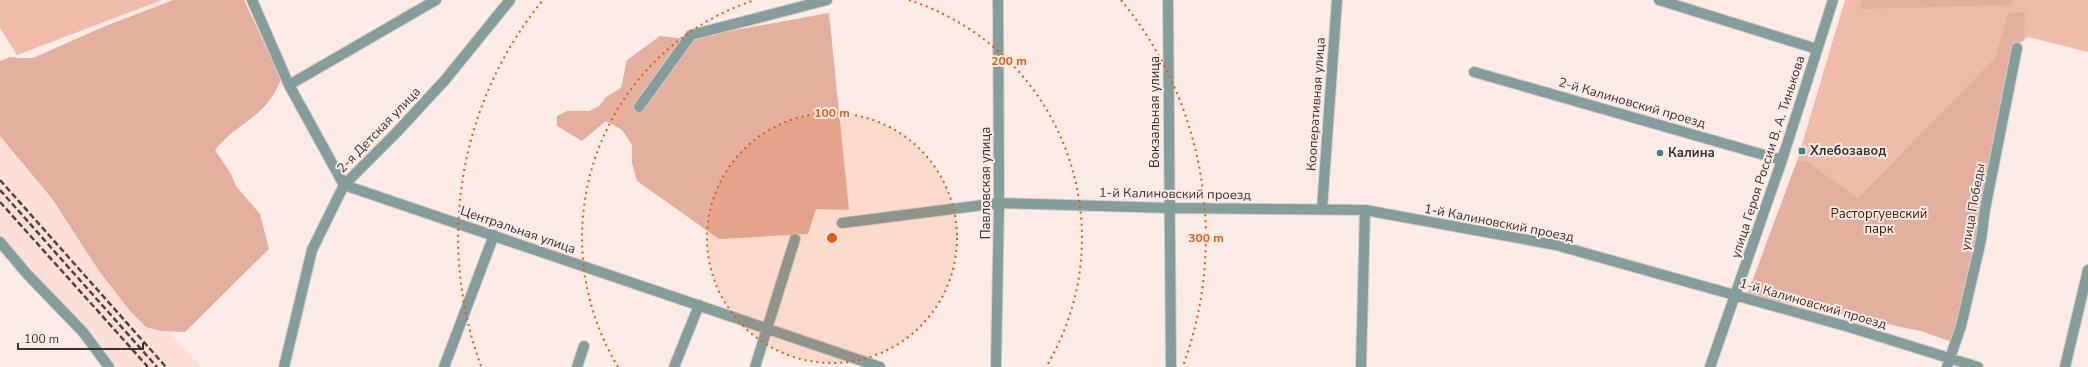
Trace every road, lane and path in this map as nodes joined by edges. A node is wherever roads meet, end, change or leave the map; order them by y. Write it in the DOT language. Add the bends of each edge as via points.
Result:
graph roads {
  1 [pos="252,0"];
  2 [pos="436,0"];
  3 [pos="510,0"];
  4 [pos="828,0"];
  5 [pos="998,0"];
  6 [pos="1168,0"];
  7 [pos="1337,0"];
  8 [pos="1659,0"];
  9 [pos="1833,0"];
  10 [pos="2017,48"];
  11 [pos="1817,49"];
  12 [pos="1474,72"];
  13 [pos="289,85"];
  14 [pos="639,107"];
  15 [pos="1782,160"];
  16 [pos="344,185"];
  17 [pos="999,203"];
  18 [pos="1169,208"];
  19 [pos="1322,209"];
  20 [pos="1366,210"];
  21 [pos="842,223"];
  22 [pos="494,235"];
  23 [pos="795,239"];
  24 [pos="0,242"];
  25 [pos="2088,270"];
  26 [pos="1736,296"];
  27 [pos="699,305"];
  28 [pos="767,328"];
  29 [pos="584,346"];
  30 [pos="1949,362"];
  31 [pos="109,367"];
  32 [pos="284,367"];
  33 [pos="444,367"];
  34 [pos="578,367"];
  35 [pos="674,367"];
  36 [pos="755,367"];
  37 [pos="880,367"];
  38 [pos="996,367"];
  39 [pos="1171,367"];
  40 [pos="1361,367"];
  41 [pos="1710,367"];
  42 [pos="1978,367"];
  43 [pos="2065,367"];
  1 -- 13 [label="street"];
  2 -- 13 [label="street"];
  3 -- 16 [label="street, 2-я Детская улица" via="445,80 396,134"];
  4 -- 14 [label="street" via="691,34"];
  5 -- 17 [label="street, Павловская улица"];
  6 -- 18 [label="street, Вокзальная улица"];
  7 -- 19 [label="street, Кооперативная улица"];
  8 -- 11 [label="street"];
  9 -- 11 [label="street, улица Героя России В. А. Тинькова"];
  10 -- 30 [label="street, улица Победы" via="1981,240 1961,326"];
  11 -- 15 [label="street, улица Героя России В. А. Тинькова"];
  12 -- 15 [label="street, 2-й Калиновский проезд"];
  13 -- 16 [label="street"];
  15 -- 26 [label="street, улица Героя России В. А. Тинькова"];
  16 -- 22 [label="street, Центральная улица"];
  16 -- 32 [label="street, 2-я Детская улица" via="312,250"];
  17 -- 18 [label="street, 1-й Калиновский проезд"];
  17 -- 21 [label="street, 1-й Калиновский проезд"];
  17 -- 38 [label="street, Павловская улица"];
  18 -- 19 [label="street, 1-й Калиновский проезд"];
  18 -- 39 [label="street, Вокзальная улица"];
  19 -- 20 [label="street, 1-й Калиновский проезд"];
  20 -- 26 [label="street, 1-й Калиновский проезд" via="1556,245"];
  20 -- 40 [label="street"];
  22 -- 27 [label="street, Центральная улица"];
  22 -- 33 [label="street"];
  23 -- 28 [label="street"];
  24 -- 31 [label="street" via="83,332"];
  25 -- 43 [label="street"];
  26 -- 30 [label="street, 1-й Калиновский проезд"];
  26 -- 41 [label="street, улица Героя России В. А. Тинькова"];
  27 -- 28 [label="street, Центральная улица"];
  27 -- 35 [label="street"];
  28 -- 36 [label="street"];
  28 -- 37 [label="street, Центральная улица"];
  29 -- 34 [label="street"];
  30 -- 42 [label="street, 1-й Калиновский проезд"];
}
